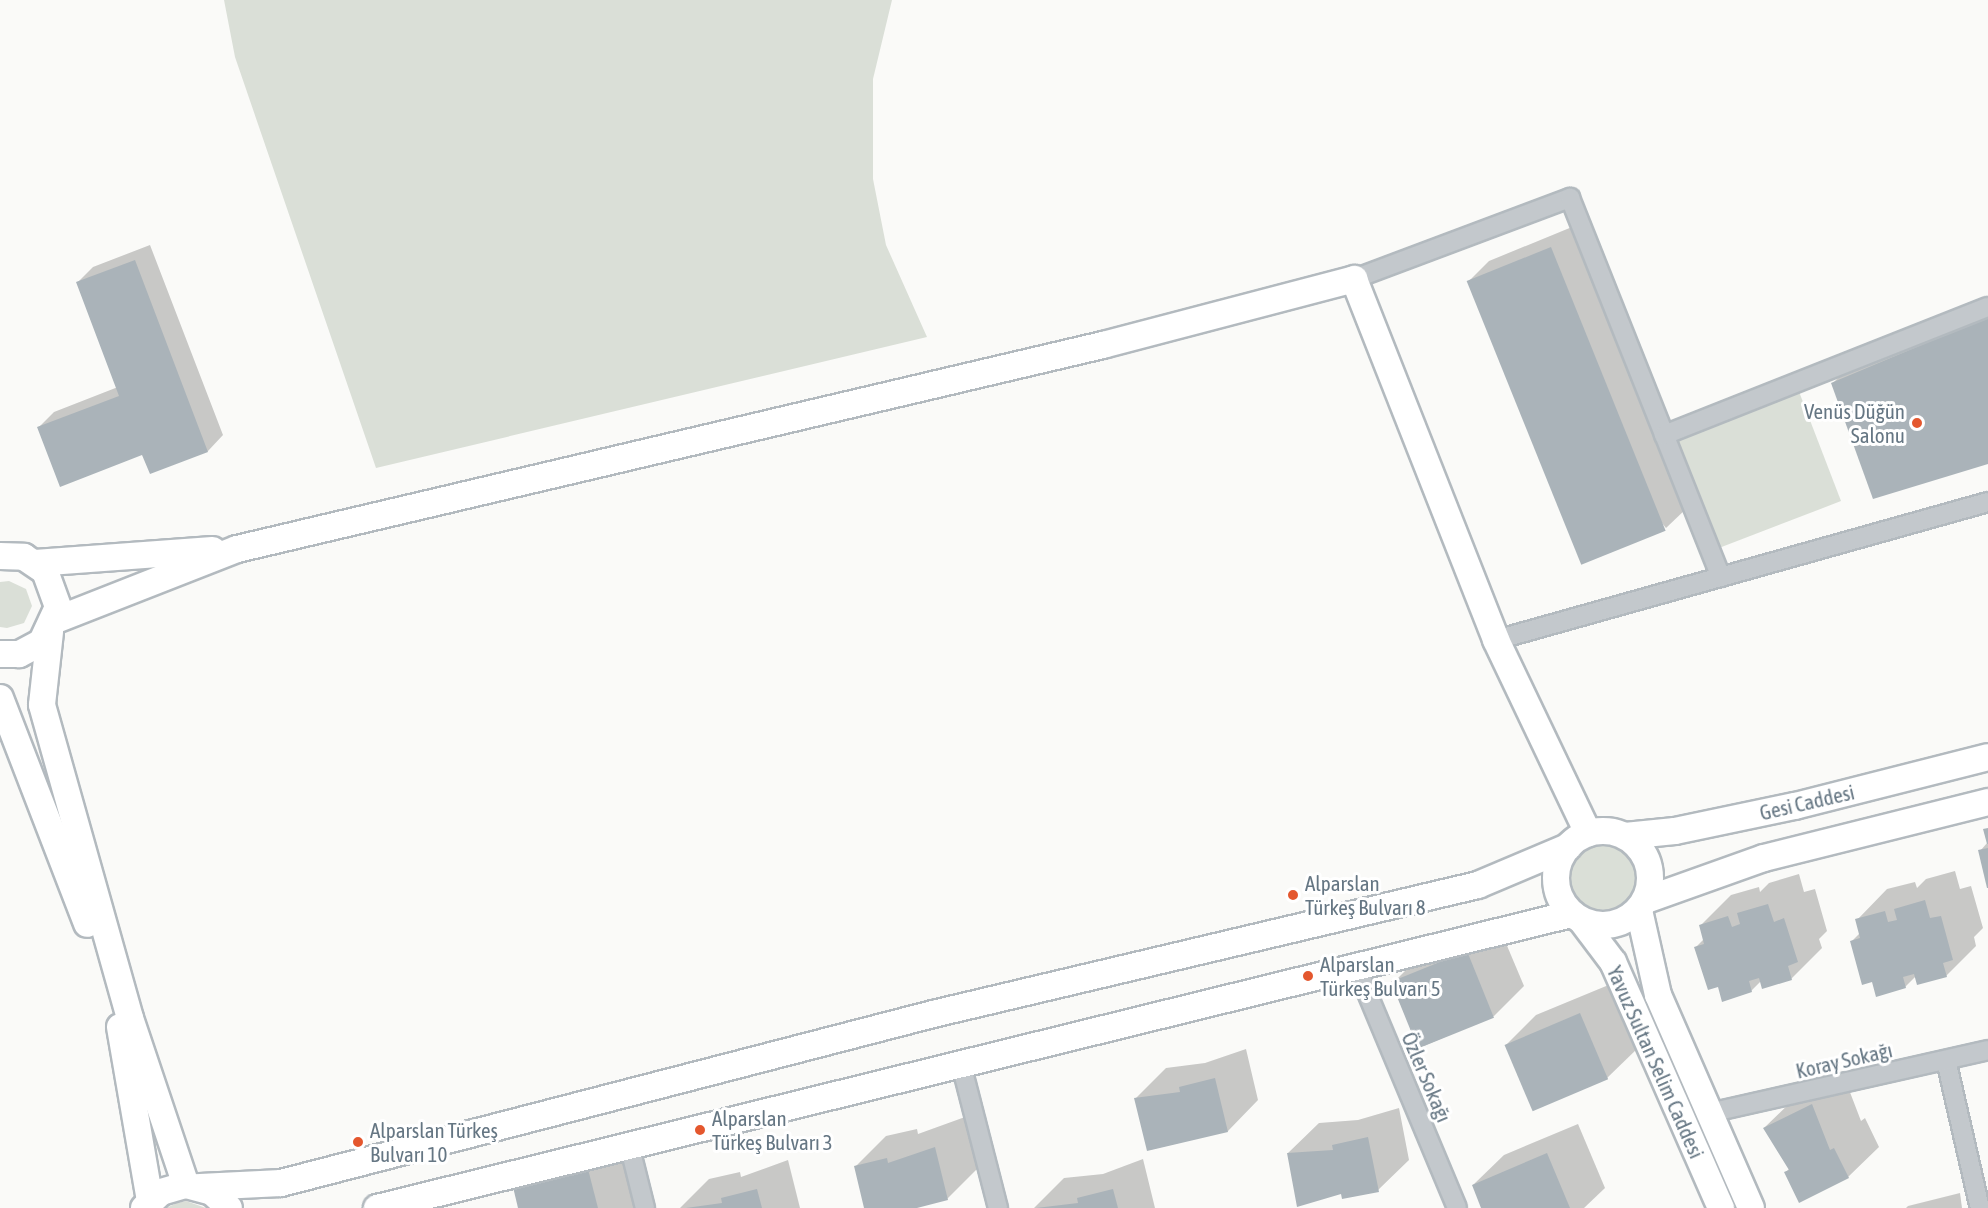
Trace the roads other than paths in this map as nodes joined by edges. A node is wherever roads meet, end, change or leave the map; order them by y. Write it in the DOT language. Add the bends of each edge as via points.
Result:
graph roads {
  1 [pos="1354,279"];
  2 [pos="1988,307"];
  3 [pos="1664,435"];
  4 [pos="1988,502"];
  5 [pos="237,549"];
  6 [pos="0,556"];
  7 [pos="35,562"];
  8 [pos="1721,577"];
  9 [pos="53,626"];
  10 [pos="1496,640"];
  11 [pos="0,654"];
  12 [pos="0,698"];
  13 [pos="1988,757"];
  14 [pos="1988,802"];
  15 [pos="1625,836"];
  16 [pos="1578,840"];
  17 [pos="1642,905"];
  18 [pos="1576,917"];
  19 [pos="1355,964"];
  20 [pos="1988,1050"];
  21 [pos="1946,1060"];
  22 [pos="962,1064"];
  23 [pos="1709,1113"];
  24 [pos="630,1148"];
  25 [pos="193,1186"];
  26 [pos="418,1203"];
  27 [pos="147,1204"];
  28 [pos="229,1208"];
  29 [pos="377,1208"];
  30 [pos="645,1208"];
  31 [pos="998,1208"];
  32 [pos="1458,1208"];
  33 [pos="1721,1208"];
  34 [pos="1751,1208"];
  35 [pos="1980,1208"];
  1 -- 3 [label="street" via="1570,198"];
  1 -- 5 [label="main road" via="1080,350"];
  1 -- 10 [label="main road"];
  2 -- 3 [label="street"];
  3 -- 8 [label="street"];
  4 -- 8 [label="street"];
  5 -- 7 [label="main road"];
  5 -- 9 [label="main road"];
  6 -- 7 [label="main road"];
  7 -- 9 [label="main road" via="55,588"];
  8 -- 10 [label="street"];
  9 -- 11 [label="main road" via="31,649"];
  9 -- 25 [label="main road" via="42,705 130,1018"];
  10 -- 16 [label="main road"];
  12 -- 27 [label="main road" via="59,843 119,1018"];
  13 -- 15 [label="main road, Gesi Caddesi" via="1795,806"];
  14 -- 17 [label="main road, Gesi Caddesi" via="1764,858"];
  15 -- 16 [label="main road"];
  15 -- 17 [label="main road" via="1648,864"];
  16 -- 18 [label="main road" via="1556,881"];
  16 -- 25 [label="main road" via="1478,885 933,1014 281,1182"];
  17 -- 18 [label="main road" via="1612,925"];
  17 -- 23 [label="main road, Yavuz Sultan Selim Caddesi" via="1658,995"];
  18 -- 19 [label="main road"];
  18 -- 33 [label="main road, Yavuz Sultan Selim Caddesi" via="1613,962"];
  19 -- 22 [label="main road"];
  19 -- 32 [label="street, Özler Sokağı"];
  20 -- 21 [label="street, Koray Sokağı"];
  21 -- 23 [label="street, Koray Sokağı"];
  21 -- 35 [label="street"];
  22 -- 24 [label="main road"];
  22 -- 31 [label="street"];
  23 -- 34 [label="main road, Yavuz Sultan Selim Caddesi"];
  24 -- 26 [label="main road"];
  24 -- 30 [label="street"];
  25 -- 27 [label="main road"];
  25 -- 28 [label="main road"];
  26 -- 29 [label="main road"];
}
